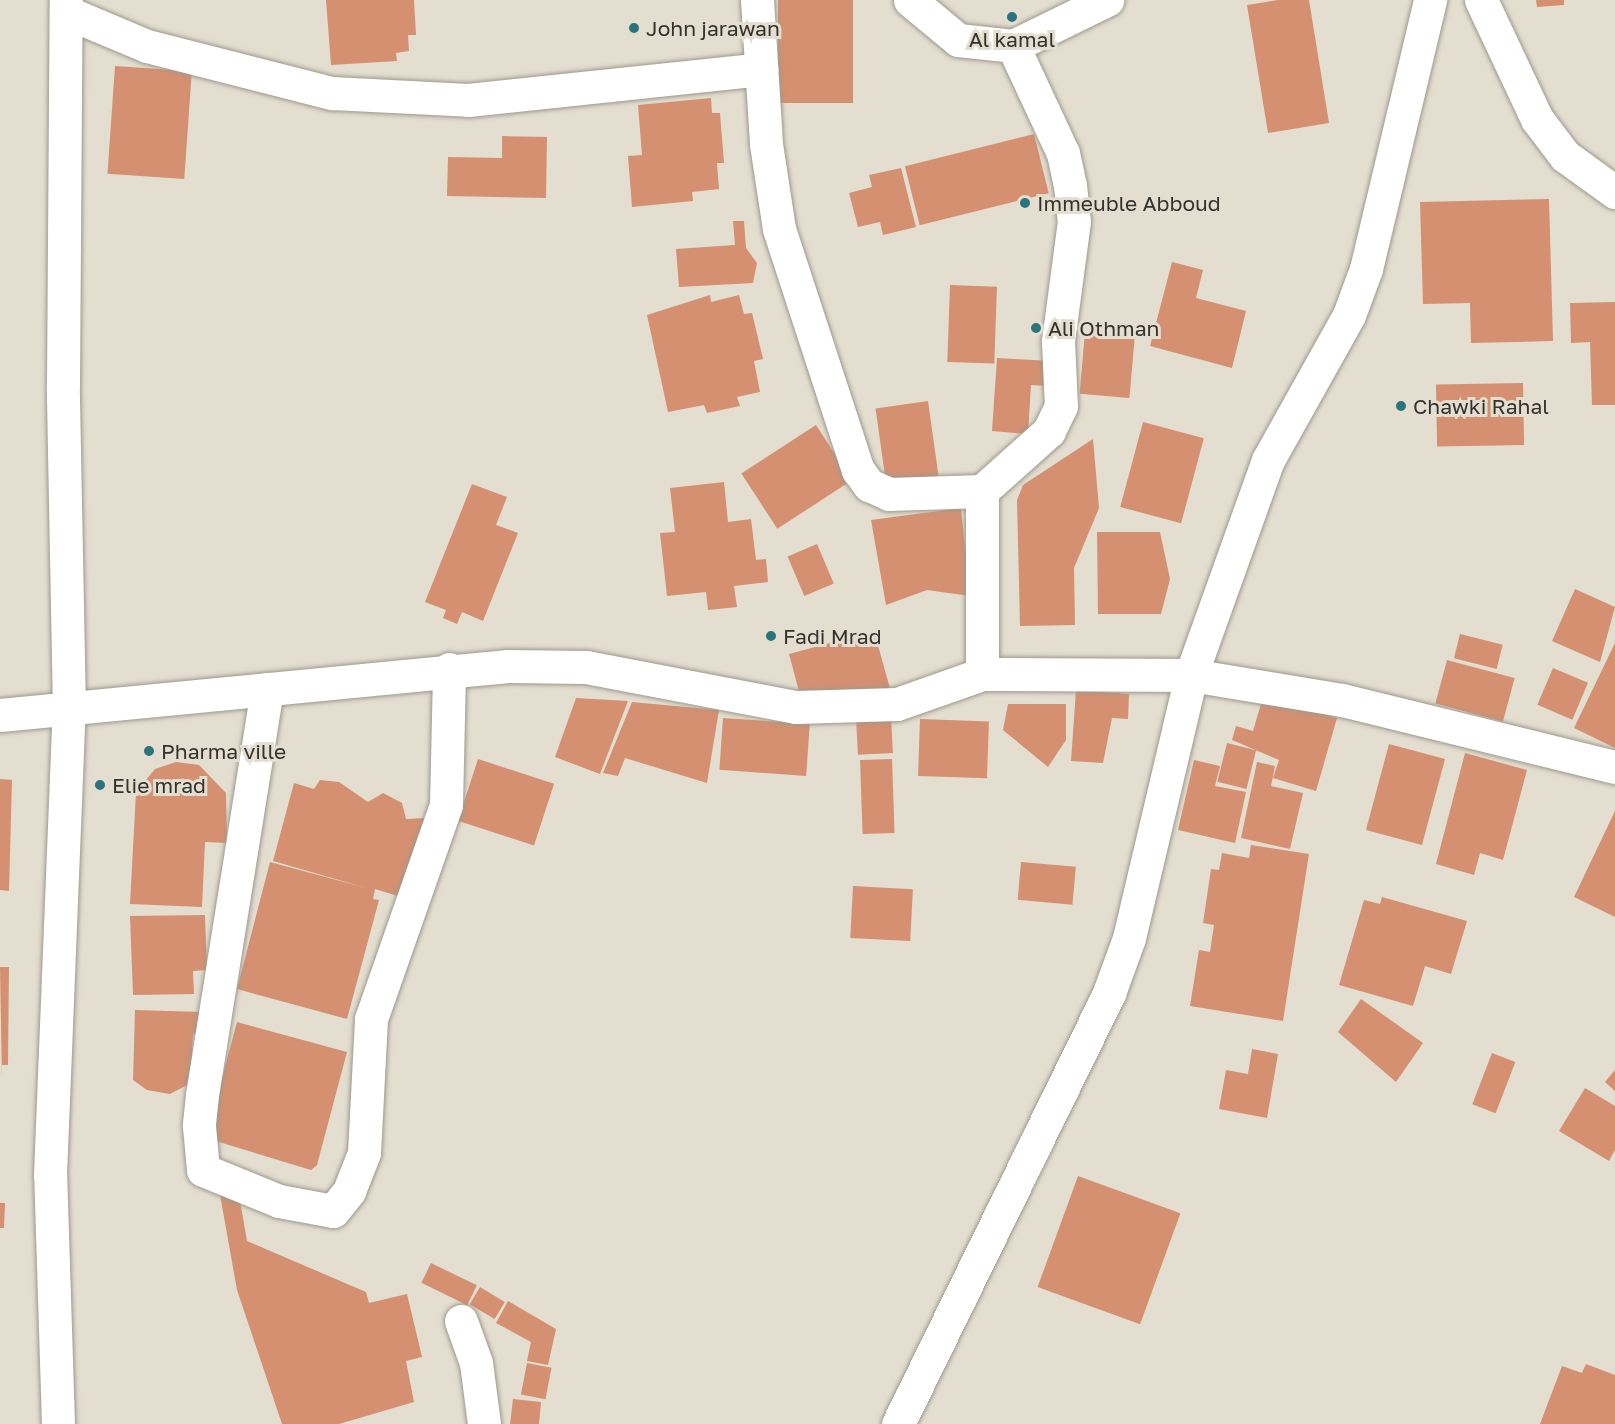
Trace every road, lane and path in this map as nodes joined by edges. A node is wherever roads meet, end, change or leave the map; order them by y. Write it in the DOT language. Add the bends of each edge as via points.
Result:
graph roads {
  1 [pos="757,0"];
  2 [pos="910,0"];
  3 [pos="1107,0"];
  4 [pos="1430,0"];
  5 [pos="1481,0"];
  6 [pos="66,6"];
  7 [pos="1013,46"];
  8 [pos="761,69"];
  9 [pos="1615,192"];
  10 [pos="982,491"];
  11 [pos="449,669"];
  12 [pos="982,674"];
  13 [pos="1191,675"];
  14 [pos="267,689"];
  15 [pos="69,711"];
  16 [pos="0,715"];
  17 [pos="1615,767"];
  18 [pos="461,1321"];
  19 [pos="58,1424"];
  20 [pos="484,1424"];
  21 [pos="898,1424"];
  1 -- 8 [label="street"];
  2 -- 7 [label="street" via="958,40"];
  3 -- 7 [label="street"];
  4 -- 13 [label="street" via="1366,269 1349,315 1268,460"];
  5 -- 9 [label="street" via="1537,119 1565,156"];
  6 -- 8 [label="street" via="147,46 276,82 342,94 468,100 540,96"];
  6 -- 15 [label="street" via="63,384"];
  7 -- 10 [label="street" via="1063,153 1070,184 1074,221 1058,341 1062,395 1049,431"];
  8 -- 10 [label="street" via="779,229 862,478 889,494"];
  10 -- 12 [label="street"];
  11 -- 12 [label="street" via="586,667 796,707 897,704"];
  11 -- 14 [label="street"];
  11 -- 14 [label="street" via="446,805 371,1019 364,1153 349,1191 333,1211 279,1201 204,1170 199,1126 202,1095"];
  12 -- 13 [label="street"];
  13 -- 17 [label="street" via="1342,700"];
  13 -- 21 [label="street" via="1144,884 1109,993"];
  14 -- 15 [label="street"];
  15 -- 16 [label="street"];
  15 -- 19 [label="street" via="50,1175"];
  18 -- 20 [label="street" via="476,1363"];
}
